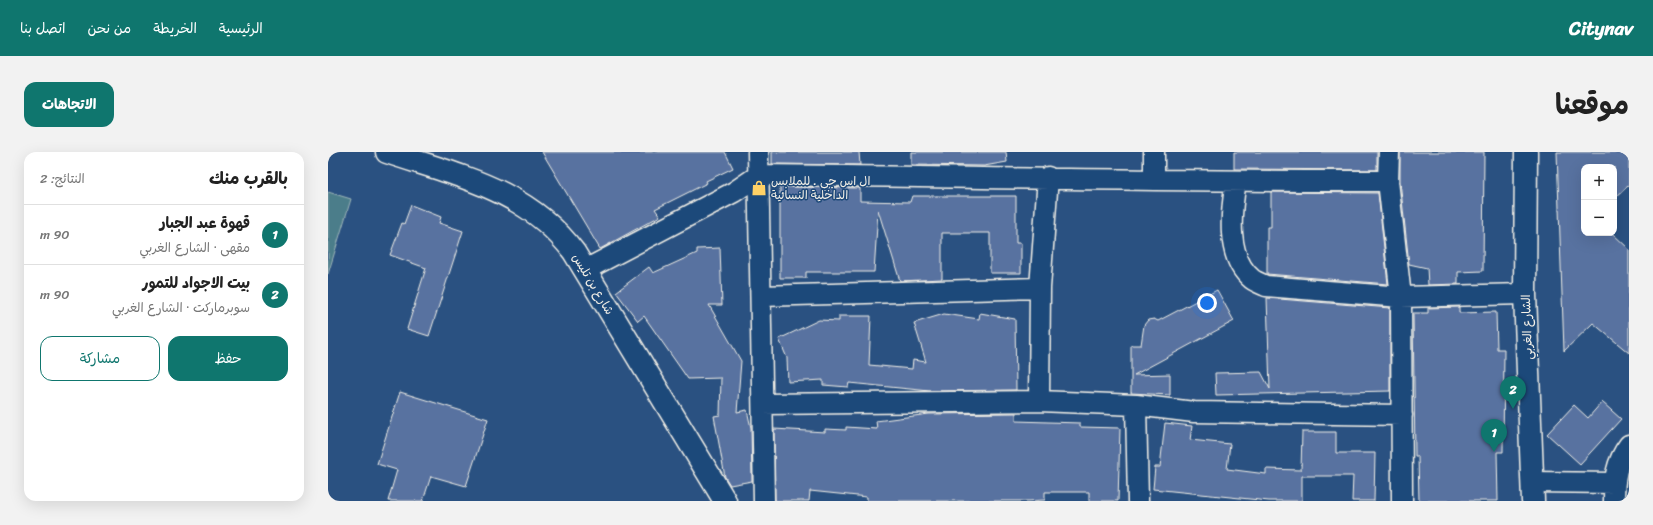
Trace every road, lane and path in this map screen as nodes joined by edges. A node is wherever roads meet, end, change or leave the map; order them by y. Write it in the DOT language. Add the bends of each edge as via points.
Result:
graph roads {
  1 [pos="388,152"];
  2 [pos="758,152"];
  3 [pos="1154,152"];
  4 [pos="1389,152"];
  5 [pos="1526,152"];
  6 [pos="759,175"];
  7 [pos="1048,177"];
  8 [pos="1154,179"];
  9 [pos="1236,181"];
  10 [pos="1388,181"];
  11 [pos="585,270"];
  12 [pos="1040,288"];
  13 [pos="1525,294"];
  14 [pos="761,296"];
  15 [pos="1401,297"];
  16 [pos="1039,401"];
  17 [pos="763,404"];
  18 [pos="1136,405"];
  19 [pos="1402,415"];
  20 [pos="1629,445"];
  21 [pos="1533,491"];
  22 [pos="1614,492"];
  23 [pos="725,501"];
  24 [pos="764,501"];
  25 [pos="1138,501"];
  26 [pos="1402,501"];
  1 -- 11 [label="street, شارع بن تليس" via="480,183 514,198 541,216 561,235"];
  2 -- 6 [label="street"];
  3 -- 8 [label="street"];
  4 -- 10 [label="street"];
  5 -- 13 [label="street, الشارع الغربي"];
  6 -- 7 [label="street"];
  6 -- 11 [label="street" via="734,192"];
  6 -- 14 [label="street"];
  7 -- 8 [label="street"];
  7 -- 12 [label="street"];
  8 -- 9 [label="street"];
  9 -- 10 [label="street"];
  9 -- 15 [label="street" via="1231,211 1234,247 1241,265 1252,279 1266,286"];
  10 -- 15 [label="street"];
  11 -- 23 [label="street, شارع بن تليس"];
  12 -- 14 [label="street"];
  12 -- 16 [label="street"];
  13 -- 15 [label="street"];
  13 -- 21 [label="street, الشارع الغربي"];
  14 -- 17 [label="street"];
  15 -- 19 [label="street"];
  16 -- 17 [label="street"];
  16 -- 18 [label="street"];
  17 -- 24 [label="street"];
  18 -- 19 [label="street" via="1194,412"];
  18 -- 25 [label="street"];
  19 -- 26 [label="street"];
  20 -- 22 [label="street" via="1617,465"];
  21 -- 22 [label="street"];
}
